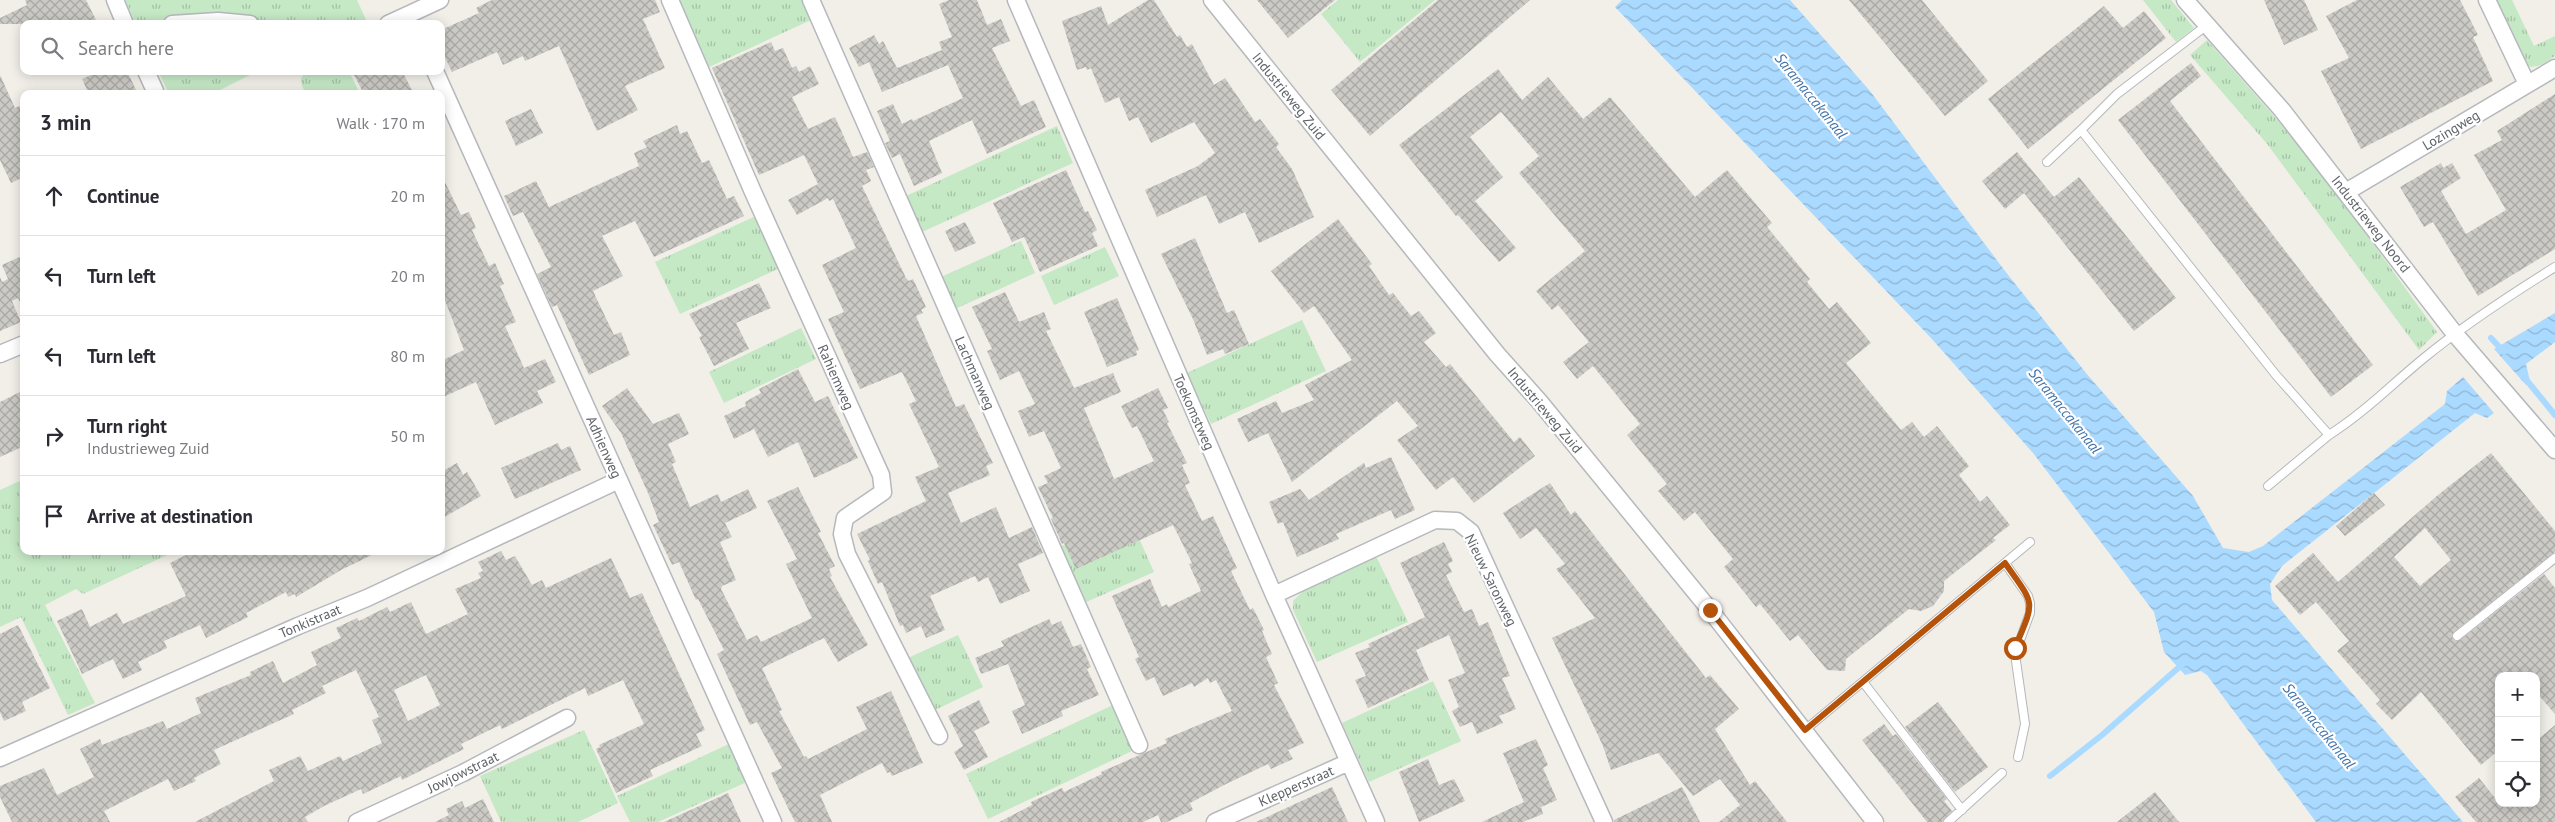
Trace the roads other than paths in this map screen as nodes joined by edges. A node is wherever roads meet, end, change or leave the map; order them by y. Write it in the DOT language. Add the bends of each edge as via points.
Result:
graph roads {
  1 [pos="116,0"];
  2 [pos="440,0"];
  3 [pos="670,0"];
  4 [pos="811,0"];
  5 [pos="1016,0"];
  6 [pos="1212,0"];
  7 [pos="2185,0"];
  8 [pos="2487,0"];
  9 [pos="411,18"];
  10 [pos="124,20"];
  11 [pos="2207,25"];
  12 [pos="2555,68"];
  13 [pos="148,75"];
  14 [pos="437,75"];
  15 [pos="2527,84"];
  16 [pos="155,90"];
  17 [pos="444,90"];
  18 [pos="445,93"];
  19 [pos="2081,130"];
  20 [pos="2047,162"];
  21 [pos="2346,192"];
  22 [pos="2555,267"];
  23 [pos="2455,334"];
  24 [pos="20,346"];
  25 [pos="0,354"];
  26 [pos="2330,436"];
  27 [pos="2554,445"];
  28 [pos="619,480"];
  29 [pos="2268,486"];
  30 [pos="2030,542"];
  31 [pos="2555,558"];
  32 [pos="2005,563"];
  33 [pos="1274,595"];
  34 [pos="2457,636"];
  35 [pos="1863,682"];
  36 [pos="567,718"];
  37 [pos="1805,730"];
  38 [pos="939,736"];
  39 [pos="1139,746"];
  40 [pos="2018,757"];
  41 [pos="0,758"];
  42 [pos="1349,762"];
  43 [pos="2002,773"];
  44 [pos="1962,810"];
  45 [pos="357,822"];
  46 [pos="772,822"];
  47 [pos="1215,822"];
  48 [pos="1376,822"];
  49 [pos="1604,822"];
  50 [pos="1876,822"];
  51 [pos="1948,822"];
  1 -- 10 [label="street"];
  2 -- 9 [label="street"];
  3 -- 38 [label="street, Rahiemweg" via="881,475 883,492 845,518 842,534 847,554"];
  4 -- 39 [label="street, Lachmanweg"];
  5 -- 33 [label="street, Toekomstweg"];
  6 -- 37 [label="street, Industrieweg Zuid"];
  7 -- 11 [label="street, Industrieweg Noord"];
  8 -- 15 [label="street"];
  11 -- 19 [label="lane" via="2117,94"];
  11 -- 21 [label="street, Industrieweg Noord" via="2282,110"];
  12 -- 15 [label="street, Lozingweg"];
  13 -- 16 [label="street"];
  14 -- 17 [label="street, Adhienweg"];
  15 -- 21 [label="street, Lozingweg"];
  18 -- 28 [label="street, Adhienweg"];
  19 -- 20 [label="lane"];
  19 -- 26 [label="lane" via="2276,375"];
  21 -- 23 [label="street, Industrieweg Noord"];
  22 -- 23 [label="lane"];
  23 -- 26 [label="lane"];
  23 -- 27 [label="street, Industrieweg Noord"];
  24 -- 25 [label="street"];
  26 -- 29 [label="lane"];
  28 -- 41 [label="street, Tonkistraat" via="367,598"];
  28 -- 46 [label="street, Adhienweg"];
  30 -- 32 [label="lane"];
  31 -- 34 [label="lane"];
  32 -- 35 [label="lane"];
  32 -- 40 [label="lane" via="2030,603 2030,613 2015,654 2025,724"];
  33 -- 42 [label="street, Toekomstweg"];
  33 -- 49 [label="street, Nieuw Saronweg" via="1435,520 1457,521 1471,532"];
  35 -- 37 [label="lane"];
  35 -- 44 [label="lane"];
  36 -- 45 [label="street, Jowjowstraat" via="463,773"];
  37 -- 50 [label="street, Industrieweg Zuid"];
  42 -- 47 [label="street, Klepperstraat"];
  42 -- 48 [label="street, Toekomstweg"];
  43 -- 44 [label="lane"];
  44 -- 51 [label="lane"];
}
